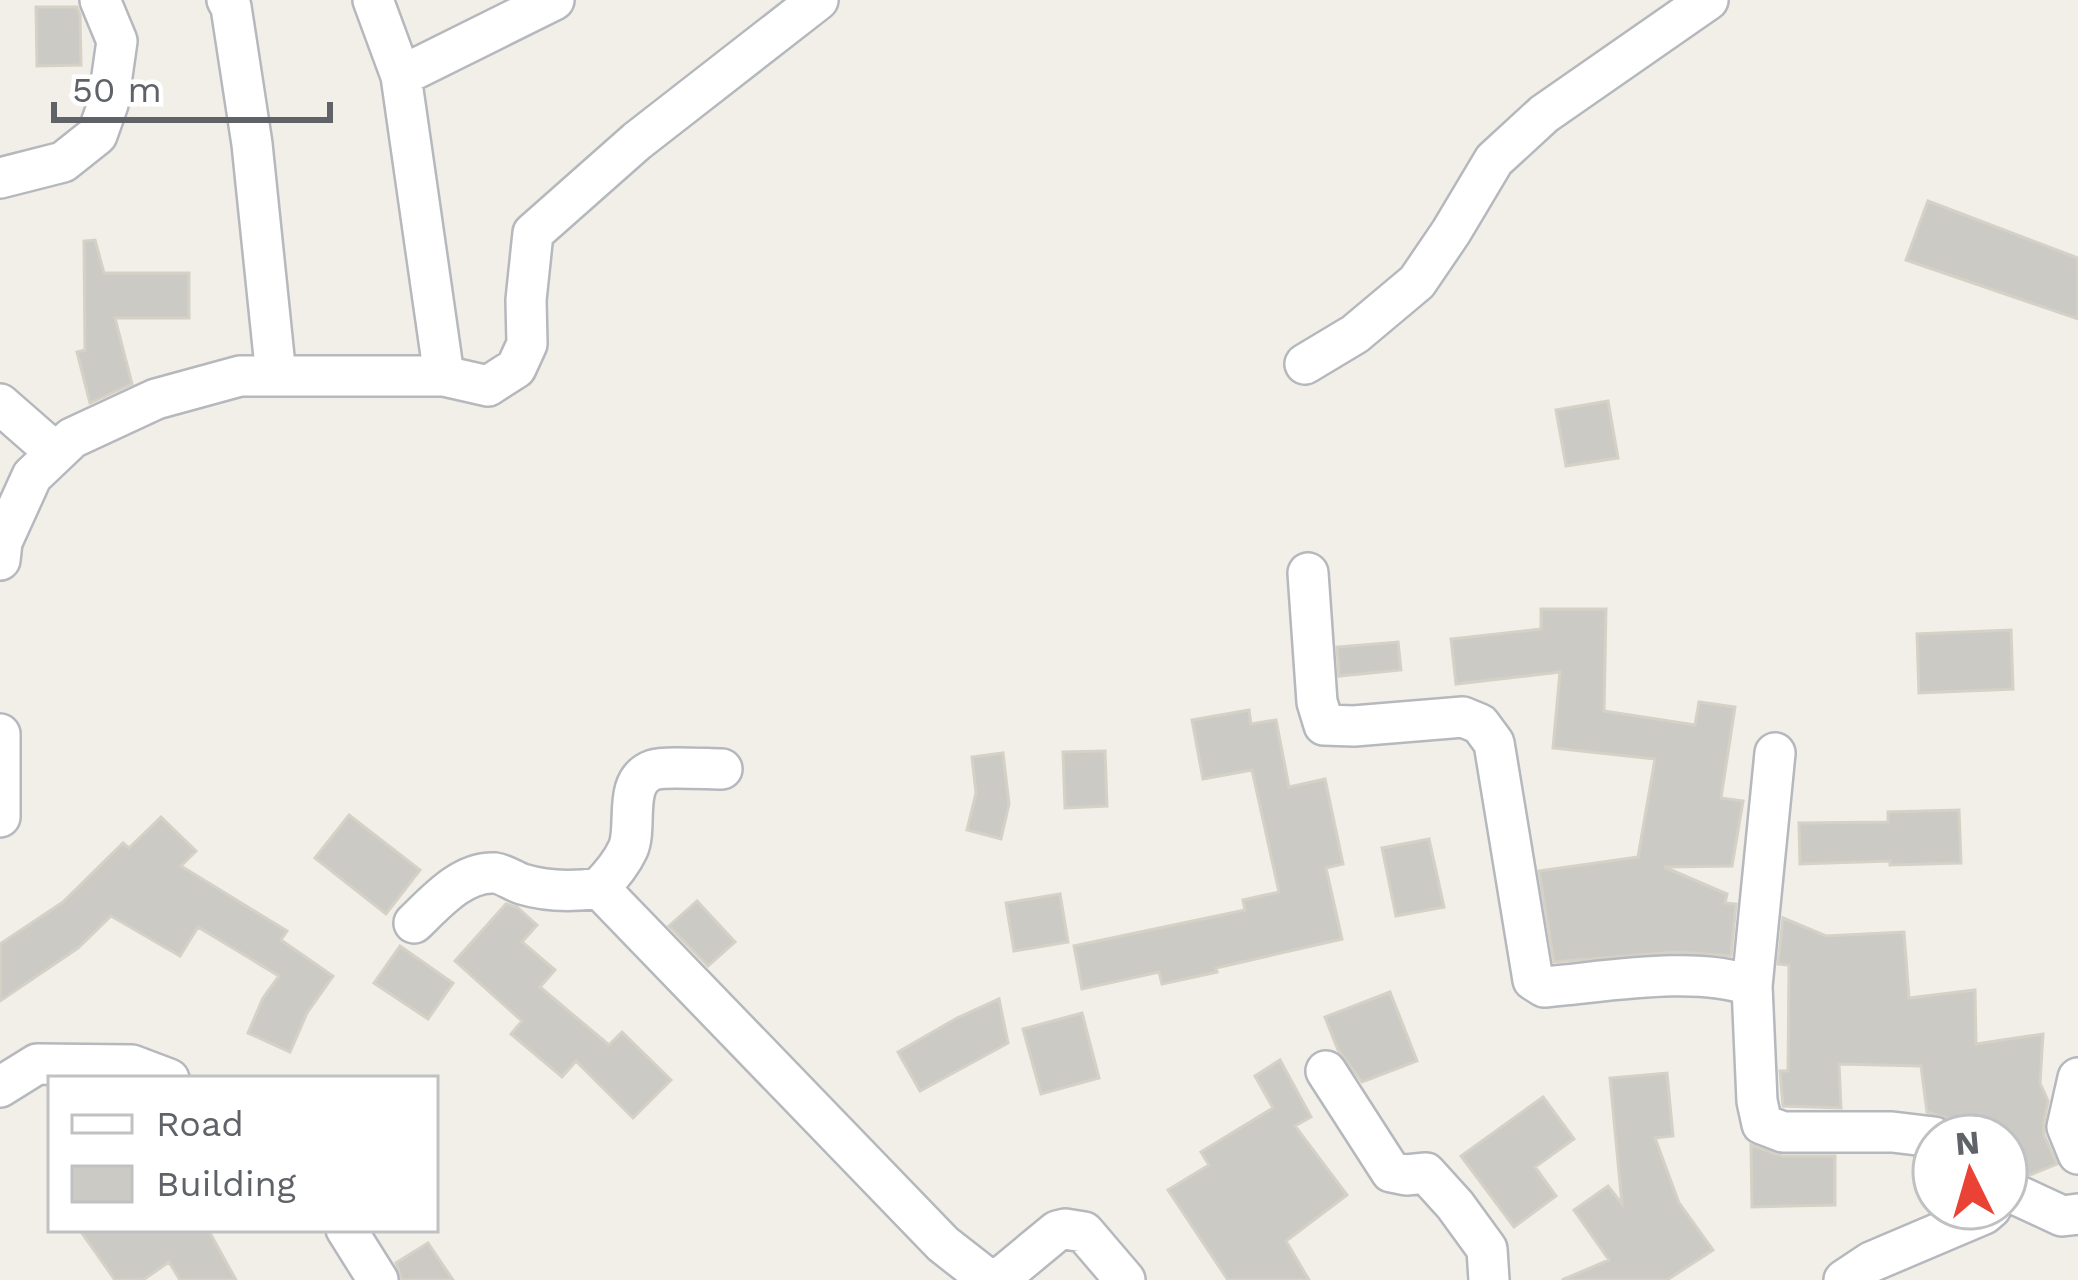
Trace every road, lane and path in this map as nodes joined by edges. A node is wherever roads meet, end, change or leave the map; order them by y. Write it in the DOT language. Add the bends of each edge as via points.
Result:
graph roads {
  1 [pos="100,0"];
  2 [pos="227,0"];
  3 [pos="373,0"];
  4 [pos="554,0"];
  5 [pos="818,0"];
  6 [pos="1708,0"];
  7 [pos="401,76"];
  8 [pos="0,178"];
  9 [pos="1305,364"];
  10 [pos="276,376"];
  11 [pos="445,376"];
  12 [pos="0,404"];
  13 [pos="56,453"];
  14 [pos="0,560"];
  15 [pos="1308,573"];
  16 [pos="0,734"];
  17 [pos="1774,753"];
  18 [pos="722,769"];
  19 [pos="0,817"];
  20 [pos="599,888"];
  21 [pos="414,923"];
  22 [pos="1752,986"];
  23 [pos="1326,1071"];
  24 [pos="161,1076"];
  25 [pos="2078,1078"];
  26 [pos="0,1087"];
  27 [pos="1910,1134"];
  28 [pos="2078,1154"];
  29 [pos="2030,1205"];
  30 [pos="2078,1214"];
  31 [pos="348,1232"];
  32 [pos="1942,1232"];
  33 [pos="378,1280"];
  34 [pos="1125,1280"];
  35 [pos="1490,1280"];
  36 [pos="1844,1280"];
  1 -- 8 [label="street" via="117,41 98,135 63,162"];
  2 -- 10 [label="street" via="252,144"];
  3 -- 7 [label="street"];
  4 -- 7 [label="street"];
  5 -- 11 [label="street" via="533,233 527,344 516,368 488,386"];
  6 -- 9 [label="street" via="1544,114 1494,160 1417,282"];
  7 -- 11 [label="street"];
  10 -- 11 [label="street"];
  10 -- 13 [label="street" via="240,376 156,399"];
  12 -- 13 [label="street"];
  13 -- 14 [label="street" via="32,476"];
  15 -- 22 [label="street" via="1324,725 1463,717 1494,743 1538,985 1698,975"];
  16 -- 19 [label="street"];
  17 -- 22 [label="street"];
  18 -- 20 [label="street" via="653,770 639,782 631,845"];
  20 -- 21 [label="street" via="566,892 497,873 479,876 452,887"];
  20 -- 34 [label="street" via="984,1276 999,1279 1065,1229 1084,1232"];
  22 -- 27 [label="street" via="1762,1124 1783,1132"];
  23 -- 35 [label="street" via="1390,1172 1426,1173 1455,1205 1486,1249"];
  24 -- 26 [label="street" via="132,1065 37,1064"];
  25 -- 28 [label="street" via="2067,1127"];
  29 -- 30 [label="street"];
  31 -- 33 [label="street"];
  32 -- 36 [label="street"];
}
